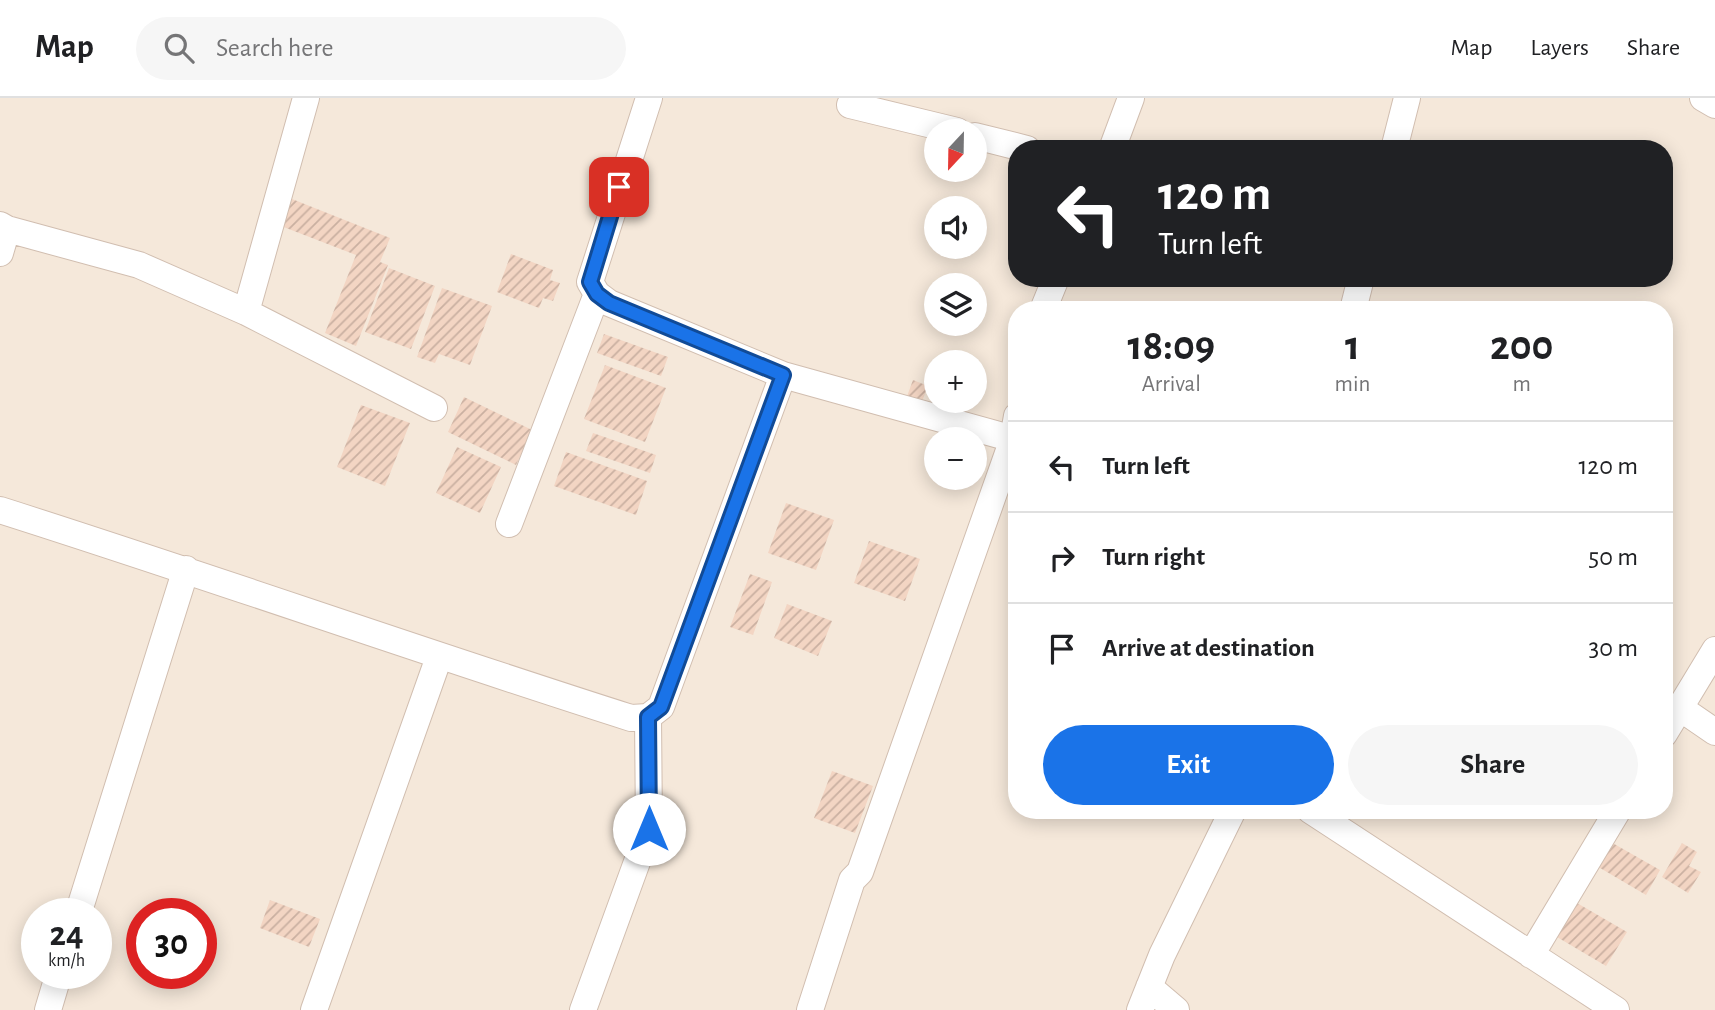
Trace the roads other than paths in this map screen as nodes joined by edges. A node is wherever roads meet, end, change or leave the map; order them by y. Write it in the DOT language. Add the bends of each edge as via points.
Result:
graph roads {
  1 [pos="306,98"];
  2 [pos="649,98"];
  3 [pos="1131,98"];
  4 [pos="1407,98"];
  5 [pos="1703,98"];
  6 [pos="850,105"];
  7 [pos="1715,105"];
  8 [pos="924,123"];
  9 [pos="987,139"];
  10 [pos="1115,140"];
  11 [pos="1396,140"];
  12 [pos="1008,144"];
  13 [pos="2,235"];
  14 [pos="597,294"];
  15 [pos="246,312"];
  16 [pos="783,375"];
  17 [pos="434,408"];
  18 [pos="1008,430"];
  19 [pos="1008,452"];
  20 [pos="0,510"];
  21 [pos="509,524"];
  22 [pos="186,569"];
  23 [pos="1715,650"];
  24 [pos="439,657"];
  25 [pos="1680,708"];
  26 [pos="648,717"];
  27 [pos="1673,719"];
  28 [pos="1715,732"];
  29 [pos="1229,819"];
  30 [pos="1324,819"];
  31 [pos="1613,819"];
  32 [pos="83,898"];
  33 [pos="1531,956"];
  34 [pos="54,989"];
  35 [pos="1145,998"];
  36 [pos="48,1010"];
  37 [pos="314,1010"];
  38 [pos="583,1010"];
  39 [pos="810,1010"];
  40 [pos="1176,1010"];
  41 [pos="1616,1010"];
  1 -- 15 [label="street"];
  2 -- 14 [label="street" via="590,282"];
  3 -- 10 [label="street"];
  4 -- 11 [label="street"];
  5 -- 7 [label="street"];
  6 -- 8 [label="street"];
  9 -- 12 [label="street"];
  13 -- 15 [label="street" via="139,265"];
  14 -- 16 [label="street"];
  14 -- 21 [label="street"];
  15 -- 17 [label="street"];
  16 -- 18 [label="street"];
  16 -- 26 [label="street" via="661,707"];
  19 -- 39 [label="street" via="860,872 852,880"];
  20 -- 22 [label="street"];
  22 -- 24 [label="street"];
  22 -- 32 [label="street"];
  23 -- 25 [label="street"];
  24 -- 26 [label="street" via="631,718"];
  24 -- 37 [label="street"];
  25 -- 27 [label="street"];
  25 -- 28 [label="street"];
  26 -- 38 [label="street" via="649,829"];
  29 -- 35 [label="street"];
  30 -- 33 [label="street"];
  31 -- 33 [label="street"];
  33 -- 41 [label="street"];
  34 -- 36 [label="street"];
  35 -- 40 [label="street"];
}
